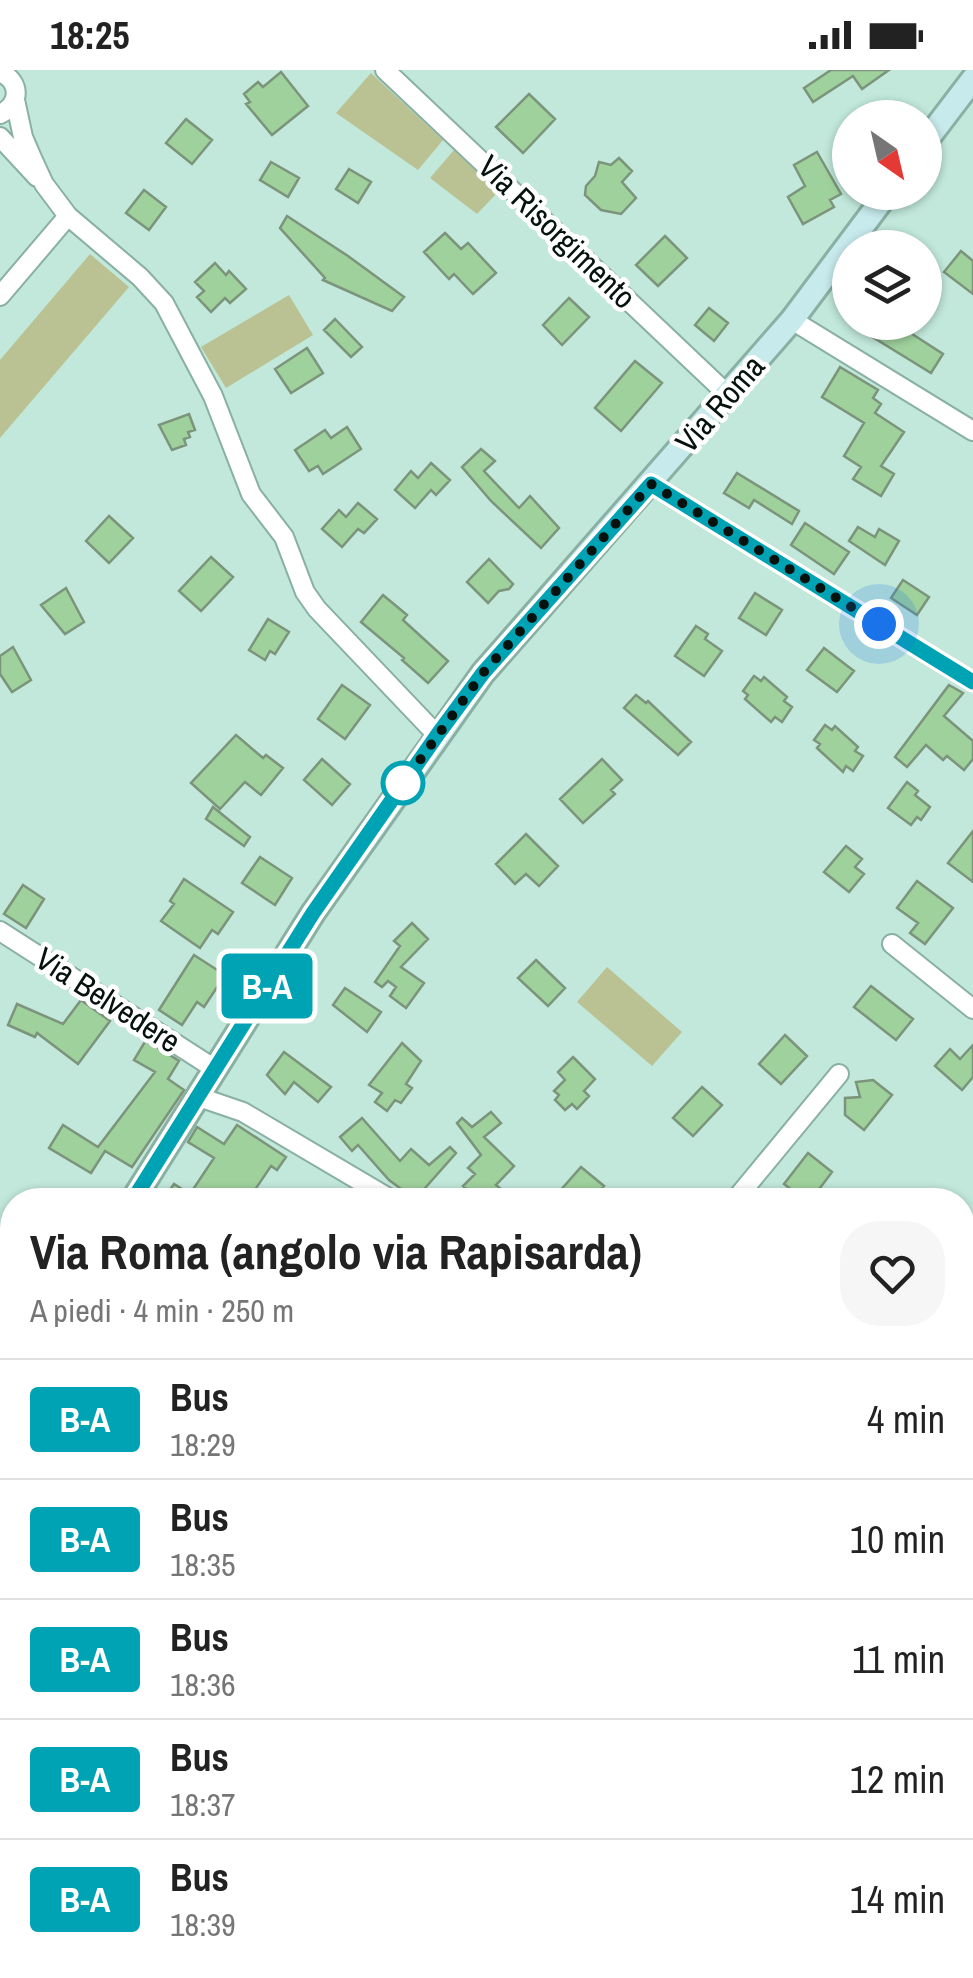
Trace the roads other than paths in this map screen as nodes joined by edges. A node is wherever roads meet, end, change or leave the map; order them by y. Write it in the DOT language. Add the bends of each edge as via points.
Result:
graph roads {
  1 [pos="385,70"];
  2 [pos="0,72"];
  3 [pos="973,79"];
  4 [pos="17,86"];
  5 [pos="0,114"];
  6 [pos="942,120"];
  7 [pos="0,137"];
  8 [pos="44,184"];
  9 [pos="874,210"];
  10 [pos="68,216"];
  11 [pos="0,296"];
  12 [pos="792,320"];
  13 [pos="728,395"];
  14 [pos="973,431"];
  15 [pos="651,484"];
  16 [pos="973,682"];
  17 [pos="438,734"];
  18 [pos="0,931"];
  19 [pos="892,944"];
  20 [pos="973,1010"];
  21 [pos="215,1069"];
  22 [pos="839,1074"];
  23 [pos="198,1098"];
  24 [pos="142,1188"];
  25 [pos="372,1188"];
  26 [pos="745,1188"];
  1 -- 13 [label="street, Via Risorgimento"];
  2 -- 4 [label="street"];
  3 -- 6 [label="main road"];
  4 -- 5 [label="street" via="11,108"];
  4 -- 8 [label="street" via="23,136"];
  7 -- 8 [label="street"];
  8 -- 10 [label="street"];
  9 -- 12 [label="main road, Via Roma"];
  10 -- 11 [label="street"];
  10 -- 17 [label="street" via="164,304 218,406 251,494 284,537 306,592"];
  12 -- 13 [label="main road, Via Roma"];
  12 -- 14 [label="street"];
  13 -- 15 [label="main road, Via Roma"];
  15 -- 16 [label="street"];
  15 -- 17 [label="main road, Via Roma" via="483,673"];
  17 -- 21 [label="main road, Via Roma"];
  18 -- 21 [label="street, Via Belvedere"];
  19 -- 20 [label="street"];
  21 -- 23 [label="main road, Via Roma"];
  22 -- 26 [label="street"];
  23 -- 24 [label="main road, Via Roma"];
  23 -- 25 [label="street" via="243,1112"];
}
